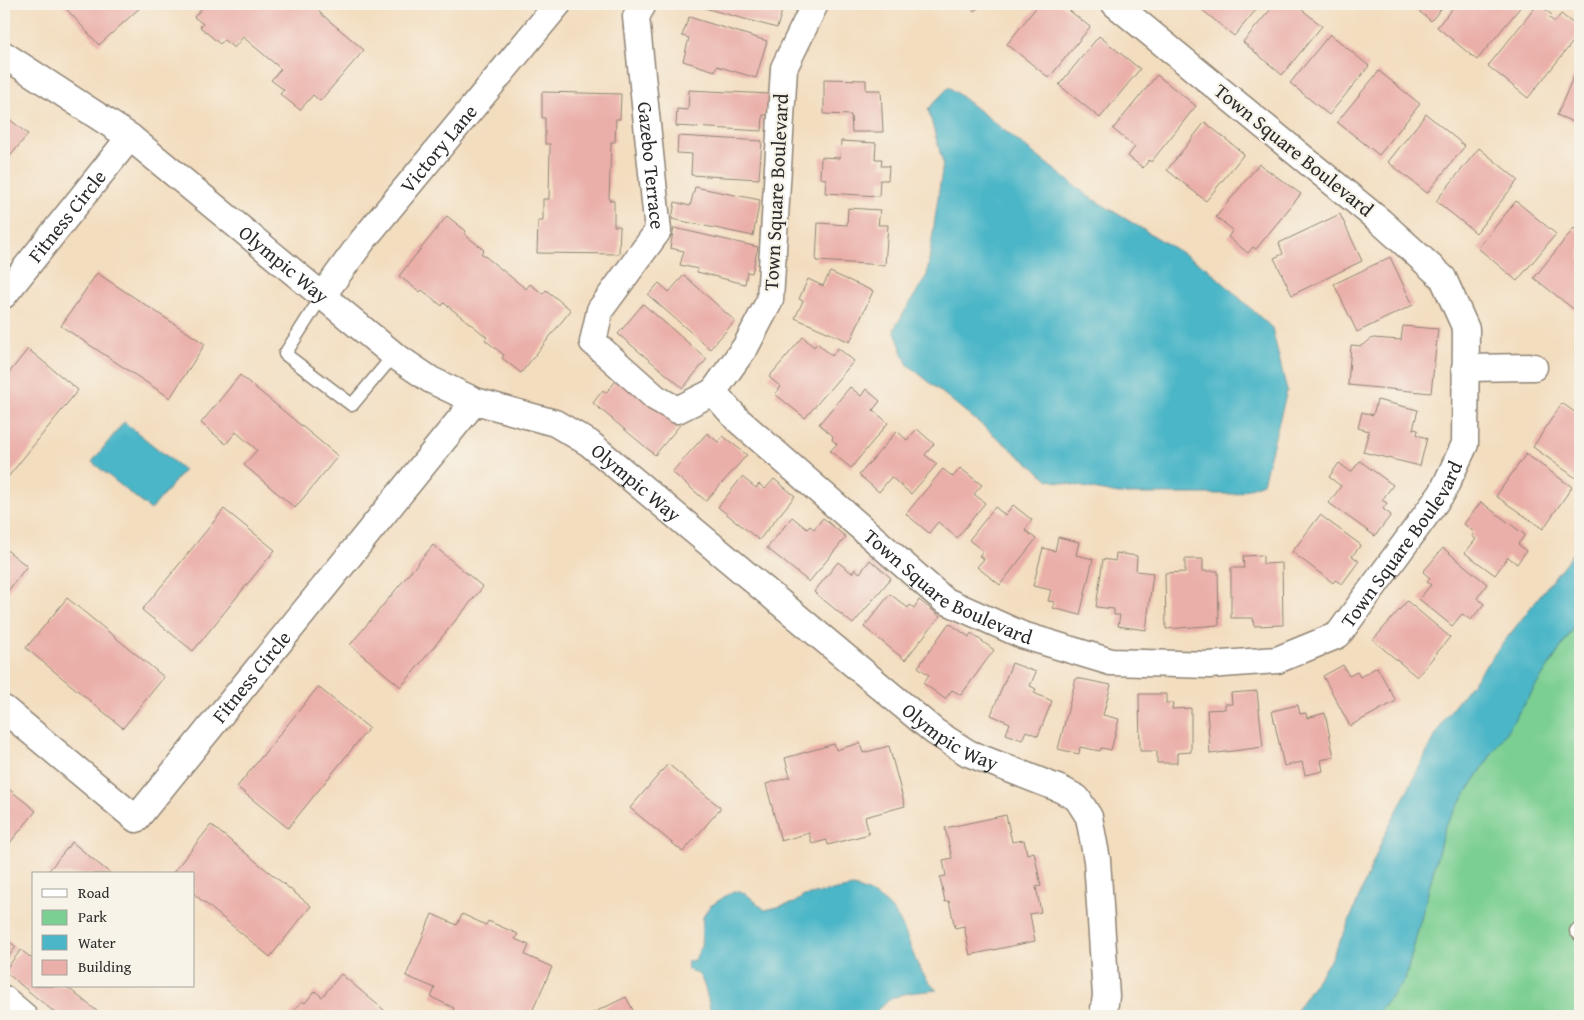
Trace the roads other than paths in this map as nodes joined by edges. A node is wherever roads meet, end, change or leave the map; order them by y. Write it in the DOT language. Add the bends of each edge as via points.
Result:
graph roads {
  1 [pos="558,4"];
  2 [pos="643,4"];
  3 [pos="815,4"];
  4 [pos="1115,4"];
  5 [pos="4,55"];
  6 [pos="130,137"];
  7 [pos="4,295"];
  8 [pos="322,296"];
  9 [pos="394,355"];
  10 [pos="1534,367"];
  11 [pos="1465,368"];
  12 [pos="713,392"];
  13 [pos="475,401"];
  14 [pos="4,709"];
  15 [pos="4,999"];
  16 [pos="24,1016"];
  17 [pos="1103,1016"];
  1 -- 8 [label="street, Victory Lane" via="362,240"];
  2 -- 12 [label="street, Gazebo Terrace" via="636,17 658,231 600,310 593,342 656,398 677,410"];
  3 -- 12 [label="street, Town Square Boulevard" via="784,68 770,300 746,346"];
  4 -- 11 [label="street, Town Square Boulevard" via="1380,221 1443,278 1466,329"];
  5 -- 6 [label="street, Olympic Way"];
  6 -- 7 [label="street, Fitness Circle"];
  6 -- 8 [label="street, Olympic Way"];
  8 -- 9 [label="street, Olympic Way"];
  8 -- 9 [label="lane" via="285,354 352,405"];
  9 -- 13 [label="street, Olympic Way" via="431,380"];
  10 -- 11 [label="street"];
  11 -- 12 [label="street, Town Square Boulevard" via="1465,444 1458,460 1442,493 1338,635 1277,660 1209,665 1111,662 1022,635 944,600 738,420"];
  13 -- 14 [label="street, Fitness Circle" via="136,819"];
  13 -- 17 [label="street, Olympic Way" via="555,423 589,443 935,732 968,753 1077,798 1089,817 1097,860 1106,996"];
  15 -- 16 [label="street"];
}
